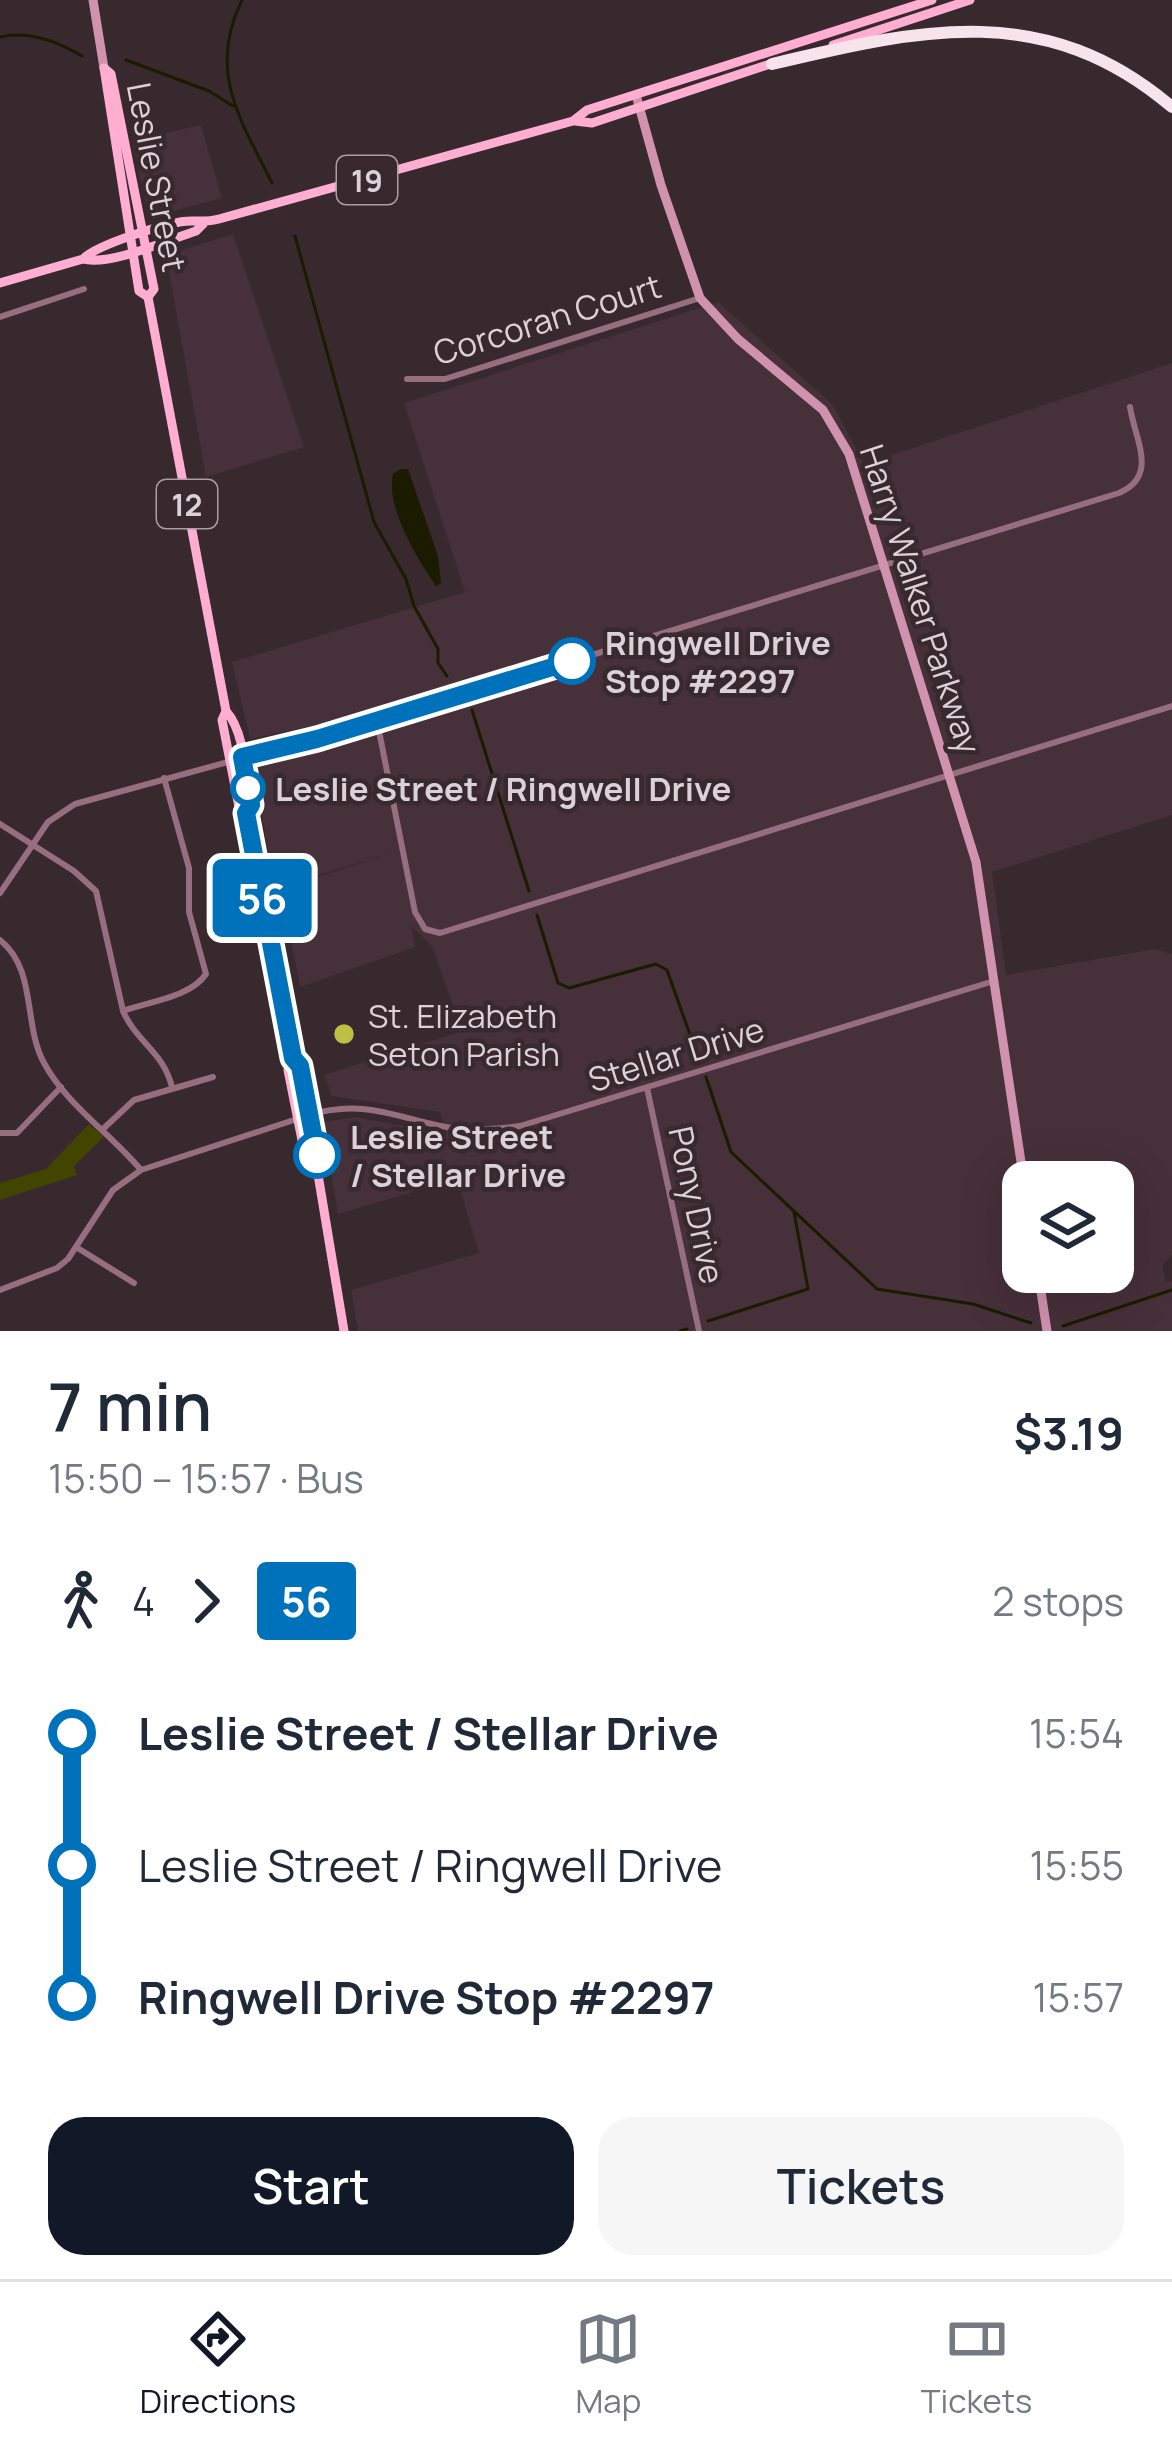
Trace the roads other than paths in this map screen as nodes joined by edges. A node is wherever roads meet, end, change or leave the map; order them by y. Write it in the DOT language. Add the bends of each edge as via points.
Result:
graph roads {
  1 [pos="93,0"];
  2 [pos="932,0"];
  3 [pos="970,0"];
  4 [pos="772,64"];
  5 [pos="104,68"];
  6 [pos="636,94"];
  7 [pos="1172,107"];
  8 [pos="641,108"];
  9 [pos="573,121"];
  10 [pos="145,240"];
  11 [pos="131,245"];
  12 [pos="0,283"];
  13 [pos="84,289"];
  14 [pos="148,297"];
  15 [pos="700,298"];
  16 [pos="0,317"];
  17 [pos="407,379"];
  18 [pos="1130,407"];
  19 [pos="884,565"];
  20 [pos="1172,706"];
  21 [pos="226,711"];
  22 [pos="377,721"];
  23 [pos="242,757"];
  24 [pos="229,760"];
  25 [pos="950,776"];
  26 [pos="164,778"];
  27 [pos="246,813"];
  28 [pos="0,824"];
  29 [pos="31,844"];
  30 [pos="0,893"];
  31 [pos="0,940"];
  32 [pos="994,981"];
  33 [pos="123,1011"];
  34 [pos="213,1077"];
  35 [pos="62,1088"];
  36 [pos="172,1088"];
  37 [pos="647,1088"];
  38 [pos="304,1117"];
  39 [pos="103,1129"];
  40 [pos="0,1133"];
  41 [pos="1021,1161"];
  42 [pos="141,1170"];
  43 [pos="76,1247"];
  44 [pos="134,1283"];
  45 [pos="0,1290"];
  46 [pos="1041,1293"];
  47 [pos="344,1331"];
  48 [pos="699,1331"];
  49 [pos="1047,1331"];
  1 -- 5 [label="street, Leslie Street / 12"];
  2 -- 6 [label="main road, 19"];
  3 -- 4 [label="main road, 19"];
  4 -- 7 [label="highway" via="927,27 998,21 1101,52"];
  4 -- 8 [label="main road, 19"];
  5 -- 10 [label="main road, Leslie Street / 12"];
  5 -- 11 [label="main road, Leslie Street / 12"];
  6 -- 8 [label="street, Harry Walker Parkway"];
  6 -- 9 [label="main road, 19"];
  8 -- 9 [label="main road, 19"];
  8 -- 15 [label="street, Harry Walker Parkway"];
  9 -- 10 [label="main road, 19"];
  10 -- 11 [label="main road, 19"];
  10 -- 14 [label="main road, Leslie Street / 12" via="154,289"];
  11 -- 12 [label="main road, 19" via="94,262"];
  11 -- 14 [label="main road, Leslie Street / 12" via="139,290"];
  13 -- 16 [label="street"];
  14 -- 21 [label="main road, Leslie Street / 12"];
  15 -- 17 [label="street, Corcoran Court" via="446,379"];
  15 -- 19 [label="street, Harry Walker Parkway" via="823,410 849,454"];
  18 -- 19 [label="street" via="1143,464 1130,488"];
  19 -- 22 [label="street"];
  19 -- 25 [label="street, Harry Walker Parkway"];
  20 -- 25 [label="street"];
  21 -- 23 [label="main road, Leslie Street / 12"];
  21 -- 24 [label="main road, Leslie Street / 12"];
  22 -- 23 [label="street"];
  22 -- 25 [label="street" via="416,912 432,933"];
  23 -- 24 [label="street"];
  23 -- 27 [label="main road, Leslie Street / 12"];
  24 -- 26 [label="street"];
  24 -- 27 [label="main road, Leslie Street / 12"];
  25 -- 32 [label="street, Harry Walker Parkway" via="976,862"];
  26 -- 29 [label="street" via="75,804"];
  26 -- 33 [label="street" via="206,974 185,991"];
  27 -- 38 [label="main road, Leslie Street / 12"];
  28 -- 29 [label="street"];
  29 -- 30 [label="street"];
  29 -- 33 [label="street" via="96,890"];
  31 -- 35 [label="street" via="14,951 35,1042"];
  32 -- 37 [label="street, Stellar Drive"];
  32 -- 41 [label="street, Harry Walker Parkway"];
  33 -- 36 [label="street" via="166,1066"];
  34 -- 36 [label="street"];
  35 -- 39 [label="street"];
  35 -- 40 [label="street" via="17,1133"];
  36 -- 39 [label="street" via="134,1100"];
  37 -- 38 [label="street, Stellar Drive" via="493,1130 363,1107"];
  37 -- 48 [label="street, Pony Drive"];
  38 -- 42 [label="street, Stellar Drive"];
  38 -- 47 [label="main road, Leslie Street / 12"];
  39 -- 42 [label="street"];
  42 -- 43 [label="street" via="113,1190"];
  43 -- 44 [label="street"];
  43 -- 45 [label="street" via="46,1275"];
  46 -- 49 [label="street"];
}
